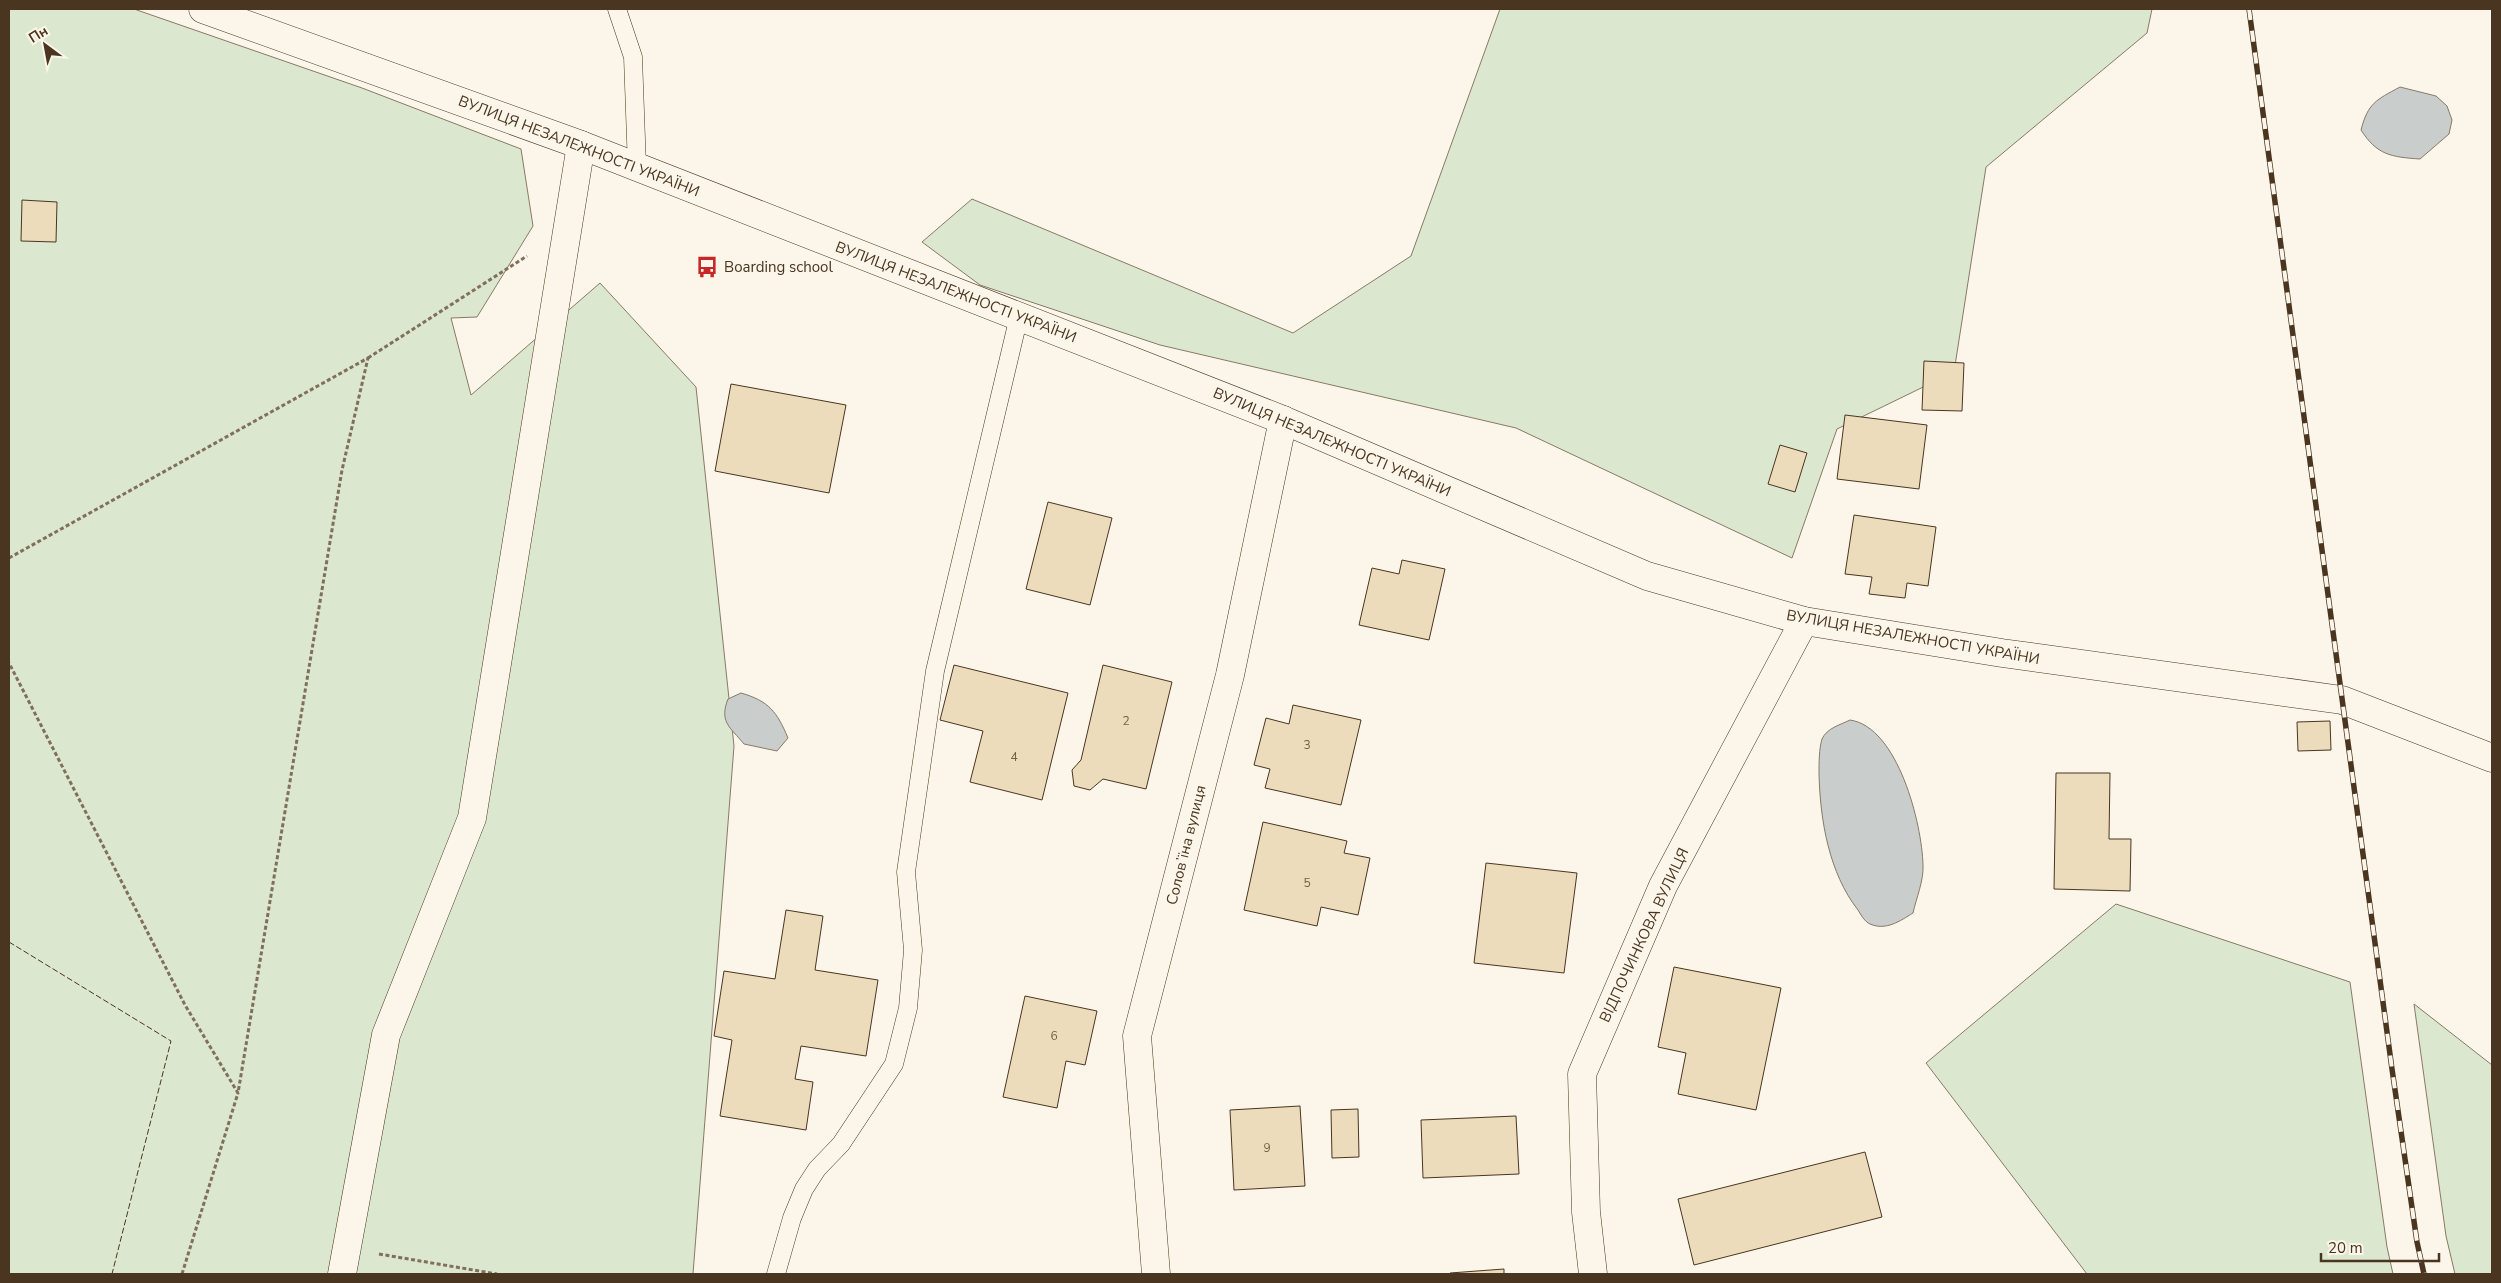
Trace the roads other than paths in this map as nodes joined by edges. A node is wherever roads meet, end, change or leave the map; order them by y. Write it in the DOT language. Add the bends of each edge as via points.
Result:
graph roads {
  1 [pos="203,9"];
  2 [pos="617,9"];
  3 [pos="581,145"];
  4 [pos="636,167"];
  5 [pos="1019,316"];
  6 [pos="1284,420"];
  7 [pos="1804,621"];
  8 [pos="2492,758"];
  9 [pos="344,1262"];
  10 [pos="780,1273"];
  11 [pos="1156,1274"];
  12 [pos="1593,1274"];
  1 -- 3 [label="street, ВУЛИЦЯ НЕЗАЛЕЖНОСТІ УКРАЇНИ"];
  2 -- 4 [label="lane" via="633,57"];
  3 -- 4 [label="street, ВУЛИЦЯ НЕЗАЛЕЖНОСТІ УКРАЇНИ"];
  3 -- 9 [label="street" via="472,818 386,1035"];
  4 -- 5 [label="street, ВУЛИЦЯ НЕЗАЛЕЖНОСТІ УКРАЇНИ"];
  5 -- 6 [label="street, ВУЛИЦЯ НЕЗАЛЕЖНОСТІ УКРАЇНИ"];
  5 -- 10 [label="lane" via="934,671 906,872 913,950 908,1008 894,1064 865,1111 804,1189 792,1218"];
  6 -- 7 [label="street, ВУЛИЦЯ НЕЗАЛЕЖНОСТІ УКРАЇНИ" via="1647,576"];
  6 -- 11 [label="street, Соловʼїна вулиця" via="1230,675 1137,1036"];
  7 -- 8 [label="street, ВУЛИЦЯ НЕЗАЛЕЖНОСТІ УКРАЇНИ" via="2002,653 2342,700"];
  7 -- 12 [label="street, ВІДПОЧИНКОВА ВУЛИЦЯ" via="1663,886 1582,1074 1586,1212"];
}
